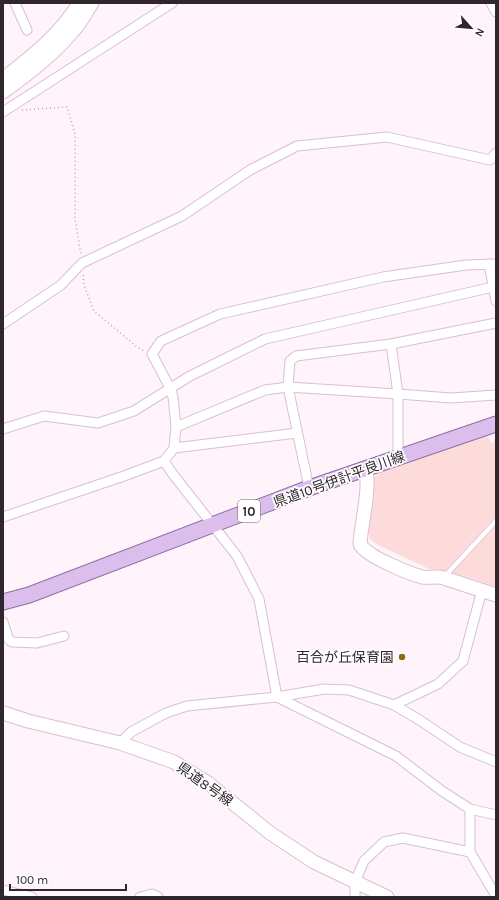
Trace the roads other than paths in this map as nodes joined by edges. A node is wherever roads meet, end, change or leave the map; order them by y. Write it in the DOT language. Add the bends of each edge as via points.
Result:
graph roads {
  1 [pos="15,3"];
  2 [pos="79,3"];
  3 [pos="92,3"];
  4 [pos="172,3"];
  5 [pos="27,30"];
  6 [pos="3,79"];
  7 [pos="3,92"];
  8 [pos="4,112"];
  9 [pos="496,153"];
  10 [pos="492,264"];
  11 [pos="493,287"];
  12 [pos="496,301"];
  13 [pos="496,323"];
  14 [pos="3,324"];
  15 [pos="391,344"];
  16 [pos="288,387"];
  17 [pos="170,388"];
  18 [pos="398,394"];
  19 [pos="496,395"];
  20 [pos="496,424"];
  21 [pos="176,427"];
  22 [pos="3,429"];
  23 [pos="297,433"];
  24 [pos="174,448"];
  25 [pos="398,457"];
  26 [pos="164,461"];
  27 [pos="366,469"];
  28 [pos="309,488"];
  29 [pos="3,517"];
  30 [pos="496,521"];
  31 [pos="214,525"];
  32 [pos="444,578"];
  33 [pos="482,590"];
  34 [pos="496,595"];
  35 [pos="3,602"];
  36 [pos="3,622"];
  37 [pos="64,636"];
  38 [pos="277,697"];
  39 [pos="394,705"];
  40 [pos="3,713"];
  41 [pos="120,743"];
  42 [pos="496,762"];
  43 [pos="470,809"];
  44 [pos="496,815"];
  45 [pos="470,852"];
  46 [pos="355,882"];
  47 [pos="3,890"];
  48 [pos="496,896"];
  49 [pos="32,897"];
  50 [pos="140,897"];
  51 [pos="158,897"];
  52 [pos="355,897"];
  53 [pos="387,897"];
  1 -- 5 [label="street"];
  2 -- 6 [label="main road" via="59,30 40,49"];
  3 -- 7 [label="main road" via="74,31 29,73"];
  4 -- 8 [label="street"];
  9 -- 14 [label="street" via="490,160 387,137 297,146 250,170 182,216 82,263 61,285"];
  10 -- 11 [label="street"];
  10 -- 17 [label="street" via="383,277 220,314 161,341 152,354"];
  11 -- 12 [label="street"];
  11 -- 17 [label="street" via="265,339"];
  13 -- 15 [label="street"];
  15 -- 16 [label="street" via="296,356 290,361"];
  15 -- 18 [label="street"];
  16 -- 18 [label="street"];
  16 -- 21 [label="street" via="265,390"];
  16 -- 23 [label="street"];
  17 -- 21 [label="street"];
  17 -- 22 [label="street" via="134,411 98,423 44,416"];
  18 -- 19 [label="street" via="451,398"];
  18 -- 25 [label="street"];
  20 -- 25 [label="main road, 県道10号伊計平良川線 / 10"];
  21 -- 24 [label="street"];
  23 -- 24 [label="street"];
  23 -- 28 [label="street"];
  24 -- 26 [label="street"];
  25 -- 27 [label="main road, 県道10号伊計平良川線 / 10"];
  26 -- 29 [label="street"];
  26 -- 31 [label="street"];
  27 -- 28 [label="main road, 県道10号伊計平良川線 / 10"];
  27 -- 32 [label="main road" via="368,477 360,543 362,548 395,567 423,577"];
  28 -- 31 [label="main road, 県道10号伊計平良川線 / 10"];
  30 -- 32 [label="lane"];
  31 -- 35 [label="main road, 県道10号伊計平良川線 / 10"];
  31 -- 38 [label="street" via="238,556 259,599"];
  32 -- 33 [label="main road"];
  33 -- 34 [label="main road"];
  33 -- 39 [label="street" via="463,661 438,684"];
  36 -- 37 [label="street" via="12,642 37,643"];
  38 -- 39 [label="street" via="324,689 349,690"];
  38 -- 41 [label="street" via="187,706 166,713 131,732"];
  38 -- 43 [label="street" via="396,756"];
  39 -- 42 [label="street" via="460,747"];
  40 -- 41 [label="main road, 県道8号線"];
  41 -- 46 [label="main road, 県道8号線" via="174,762 208,783 270,833 314,862"];
  43 -- 44 [label="street"];
  43 -- 45 [label="street"];
  45 -- 46 [label="street" via="403,838 384,842 364,861"];
  45 -- 48 [label="street"];
  46 -- 52 [label="street"];
  46 -- 53 [label="main road, 県道8号線"];
  47 -- 49 [label="street"];
  50 -- 51 [label="street" via="152,894"];
}
